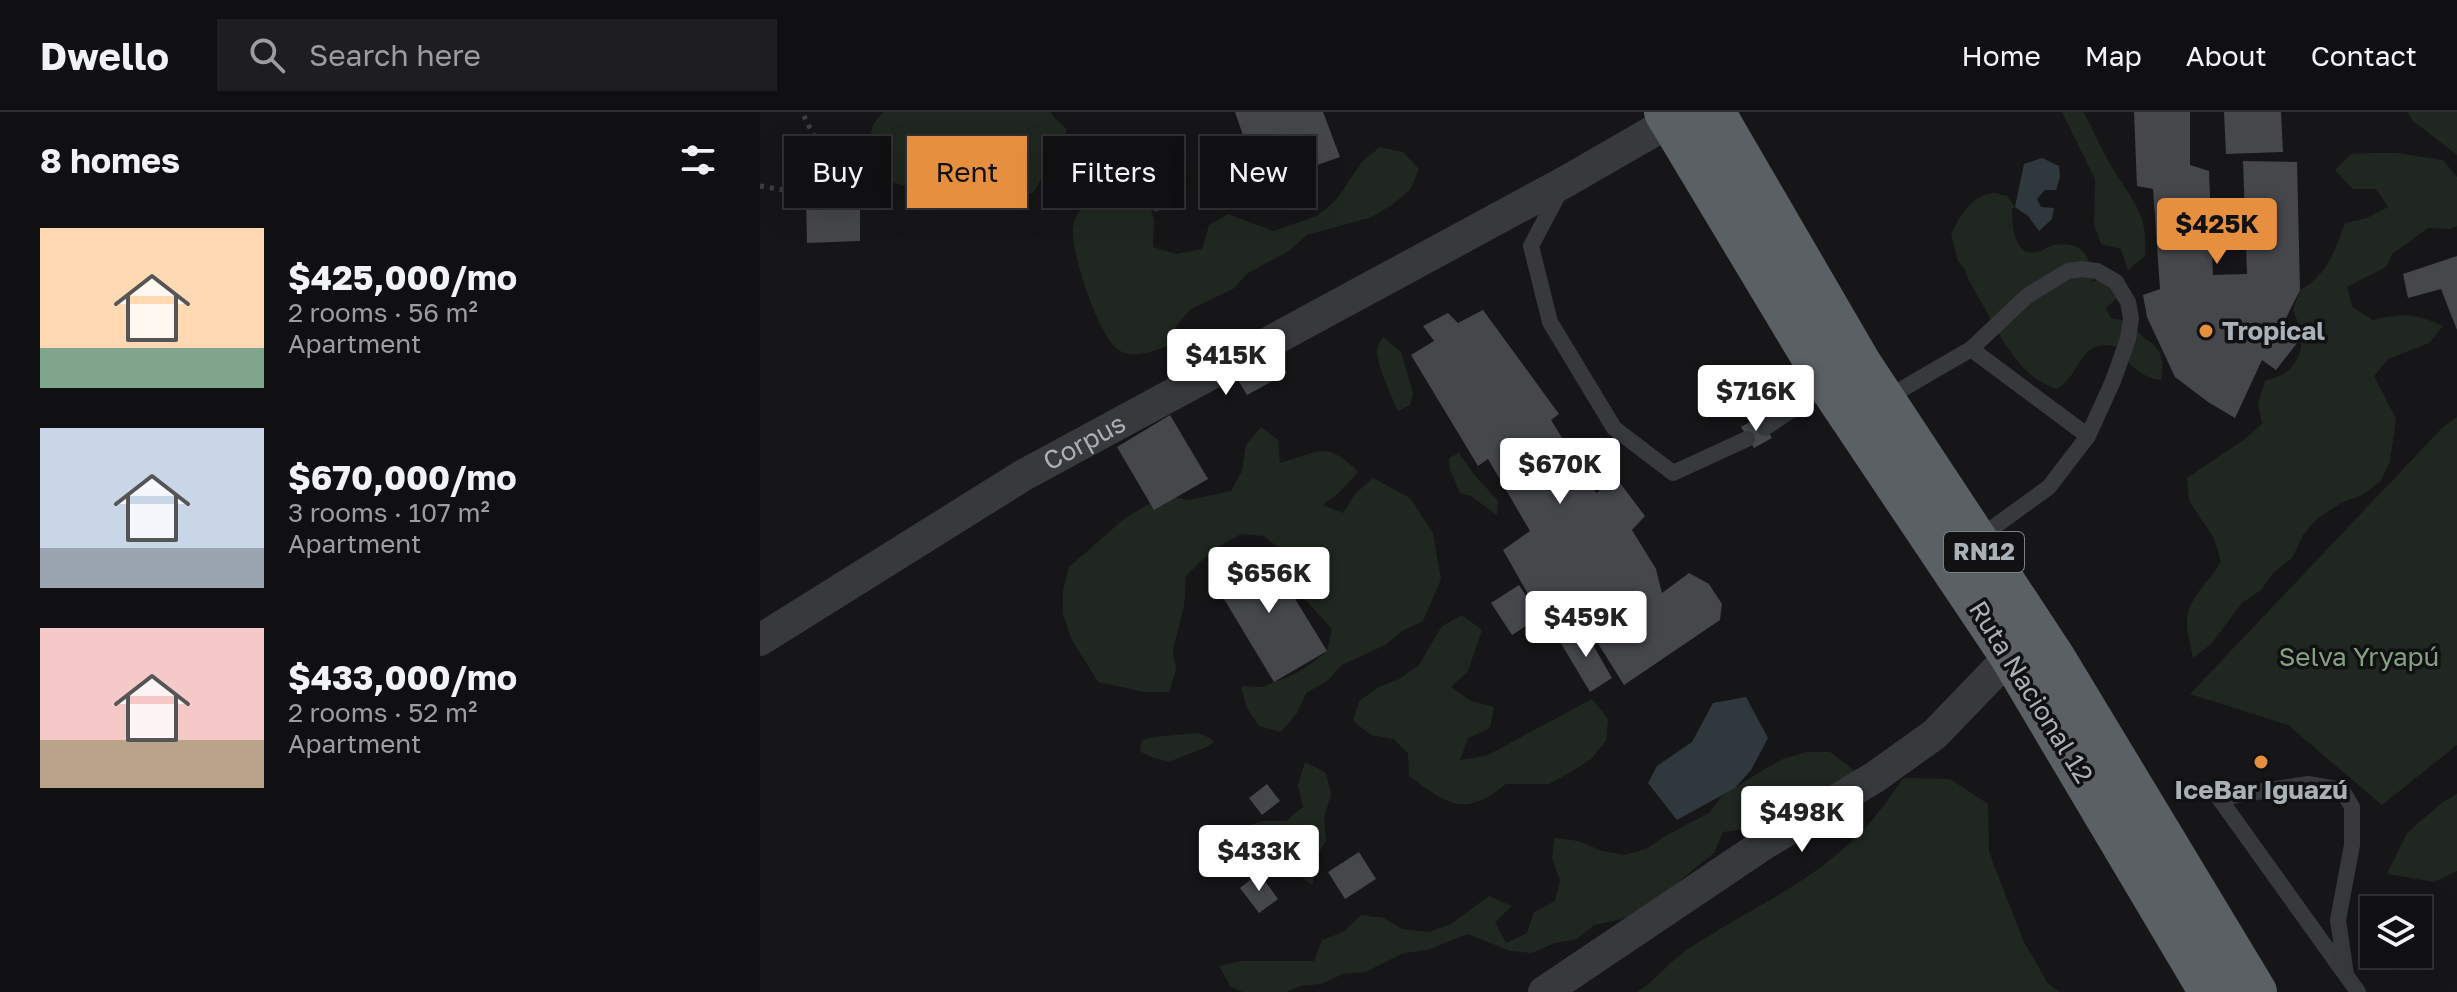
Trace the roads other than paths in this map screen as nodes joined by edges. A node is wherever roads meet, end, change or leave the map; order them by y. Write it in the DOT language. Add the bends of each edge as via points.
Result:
graph roads {
  1 [pos="1713,112"];
  2 [pos="1668,116"];
  3 [pos="1565,182"];
  4 [pos="1971,349"];
  5 [pos="1830,385"];
  6 [pos="1884,400"];
  7 [pos="1765,428"];
  8 [pos="2088,436"];
  9 [pos="1747,439"];
  10 [pos="1976,540"];
  11 [pos="760,640"];
  12 [pos="2011,655"];
  13 [pos="2346,975"];
  14 [pos="1544,992"];
  15 [pos="2211,992"];
  16 [pos="2255,992"];
  17 [pos="2358,992"];
  1 -- 6 [label="highway, Ruta Nacional 12 / RN12"];
  2 -- 3 [label="street, Corpus"];
  2 -- 5 [label="highway, Ruta Nacional 12 / RN12"];
  3 -- 9 [label="lane" via="1531,246 1550,322 1614,428 1673,473"];
  3 -- 11 [label="street, Corpus" via="1022,476"];
  4 -- 6 [label="lane"];
  4 -- 8 [label="lane"];
  4 -- 8 [label="lane" via="2027,296 2068,271 2097,271 2116,282 2128,302 2128,339"];
  5 -- 7 [label="lane"];
  5 -- 12 [label="highway, Ruta Nacional 12 / RN12"];
  6 -- 10 [label="highway, Ruta Nacional 12 / RN12"];
  8 -- 10 [label="lane" via="2049,487"];
  10 -- 16 [label="highway, Ruta Nacional 12 / RN12"];
  12 -- 14 [label="street" via="1935,734"];
  12 -- 15 [label="highway, Ruta Nacional 12 / RN12"];
  13 -- 13 [label="lane" via="2338,920 2352,845 2352,807 2342,790 2308,784 2219,798"];
  13 -- 17 [label="lane"];
}
